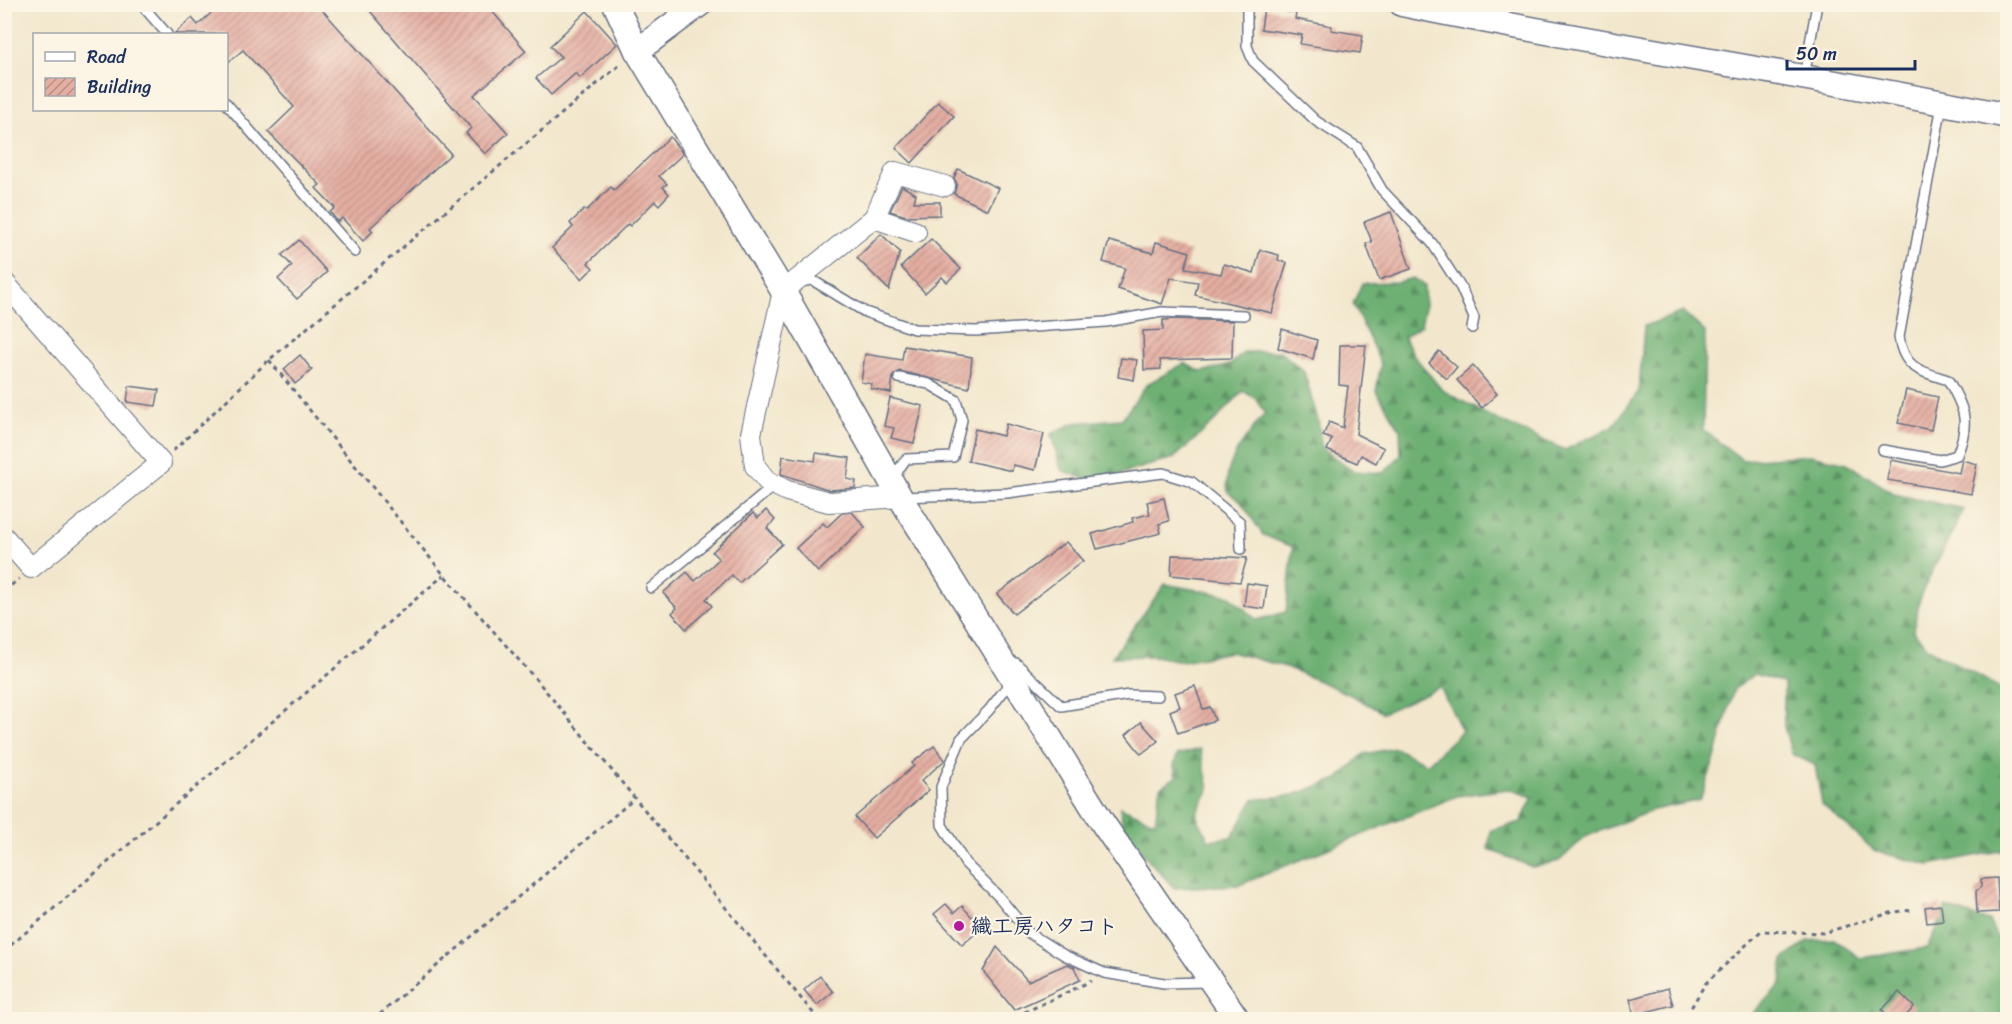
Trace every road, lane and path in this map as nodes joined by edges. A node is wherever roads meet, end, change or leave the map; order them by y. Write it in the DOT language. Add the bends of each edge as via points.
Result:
graph roads {
  1 [pos="141,4"];
  2 [pos="615,4"];
  3 [pos="700,4"];
  4 [pos="1246,4"];
  5 [pos="1402,4"];
  6 [pos="1817,4"];
  7 [pos="166,33"];
  8 [pos="637,51"];
  9 [pos="1804,77"];
  10 [pos="1942,102"];
  11 [pos="228,106"];
  12 [pos="2007,116"];
  13 [pos="945,186"];
  14 [pos="874,218"];
  15 [pos="916,232"];
  16 [pos="355,252"];
  17 [pos="4,282"];
  18 [pos="789,287"];
  19 [pos="1245,315"];
  20 [pos="1472,328"];
  21 [pos="268,360"];
  22 [pos="899,378"];
  23 [pos="1883,450"];
  24 [pos="161,463"];
  25 [pos="775,485"];
  26 [pos="897,490"];
  27 [pos="4,537"];
  28 [pos="1241,549"];
  29 [pos="444,575"];
  30 [pos="651,588"];
  31 [pos="1008,670"];
  32 [pos="1158,696"];
  33 [pos="634,799"];
  34 [pos="1914,910"];
  35 [pos="4,951"];
  36 [pos="1106,973"];
  37 [pos="1211,982"];
  38 [pos="819,1019"];
  39 [pos="374,1020"];
  40 [pos="1008,1020"];
  41 [pos="1238,1020"];
  42 [pos="1679,1020"];
  1 -- 7 [label="lane"];
  2 -- 8 [label="street"];
  3 -- 8 [label="street"];
  4 -- 20 [label="lane" via="1247,46 1253,61 1316,121 1357,147 1382,190 1432,243 1461,288 1474,318"];
  5 -- 9 [label="street" via="1602,44"];
  6 -- 9 [label="lane"];
  8 -- 18 [label="street"];
  8 -- 21 [label="path"];
  9 -- 10 [label="street"];
  10 -- 12 [label="street"];
  10 -- 23 [label="lane" via="1899,337 1902,353 1911,367 1948,380 1964,407 1965,435 1957,455 1940,460"];
  11 -- 16 [label="lane"];
  13 -- 14 [label="street" via="895,172"];
  14 -- 15 [label="street"];
  14 -- 18 [label="street"];
  17 -- 24 [label="street"];
  18 -- 19 [label="lane" via="812,280 865,312 914,329 1024,328 1106,322 1162,312"];
  18 -- 25 [label="street" via="751,434 755,466"];
  18 -- 26 [label="street"];
  21 -- 24 [label="path"];
  21 -- 29 [label="path"];
  22 -- 26 [label="lane" via="929,384 956,400 962,420 953,457 906,459 899,469"];
  24 -- 27 [label="street" via="31,568"];
  25 -- 26 [label="street" via="829,502"];
  25 -- 30 [label="lane"];
  26 -- 28 [label="lane" via="1007,493 1163,473 1192,482 1240,522"];
  26 -- 31 [label="street"];
  29 -- 33 [label="path"];
  29 -- 35 [label="path"];
  31 -- 32 [label="lane" via="1016,663 1061,706 1129,695"];
  31 -- 36 [label="lane" via="989,710 961,739 941,787 942,825 965,863 1029,933 1064,955"];
  31 -- 37 [label="street" via="1104,825"];
  33 -- 38 [label="path"];
  33 -- 39 [label="path"];
  34 -- 42 [label="path" via="1822,933 1761,931 1706,984"];
  36 -- 37 [label="lane" via="1164,983"];
  36 -- 40 [label="path"];
  37 -- 41 [label="street"];
}
